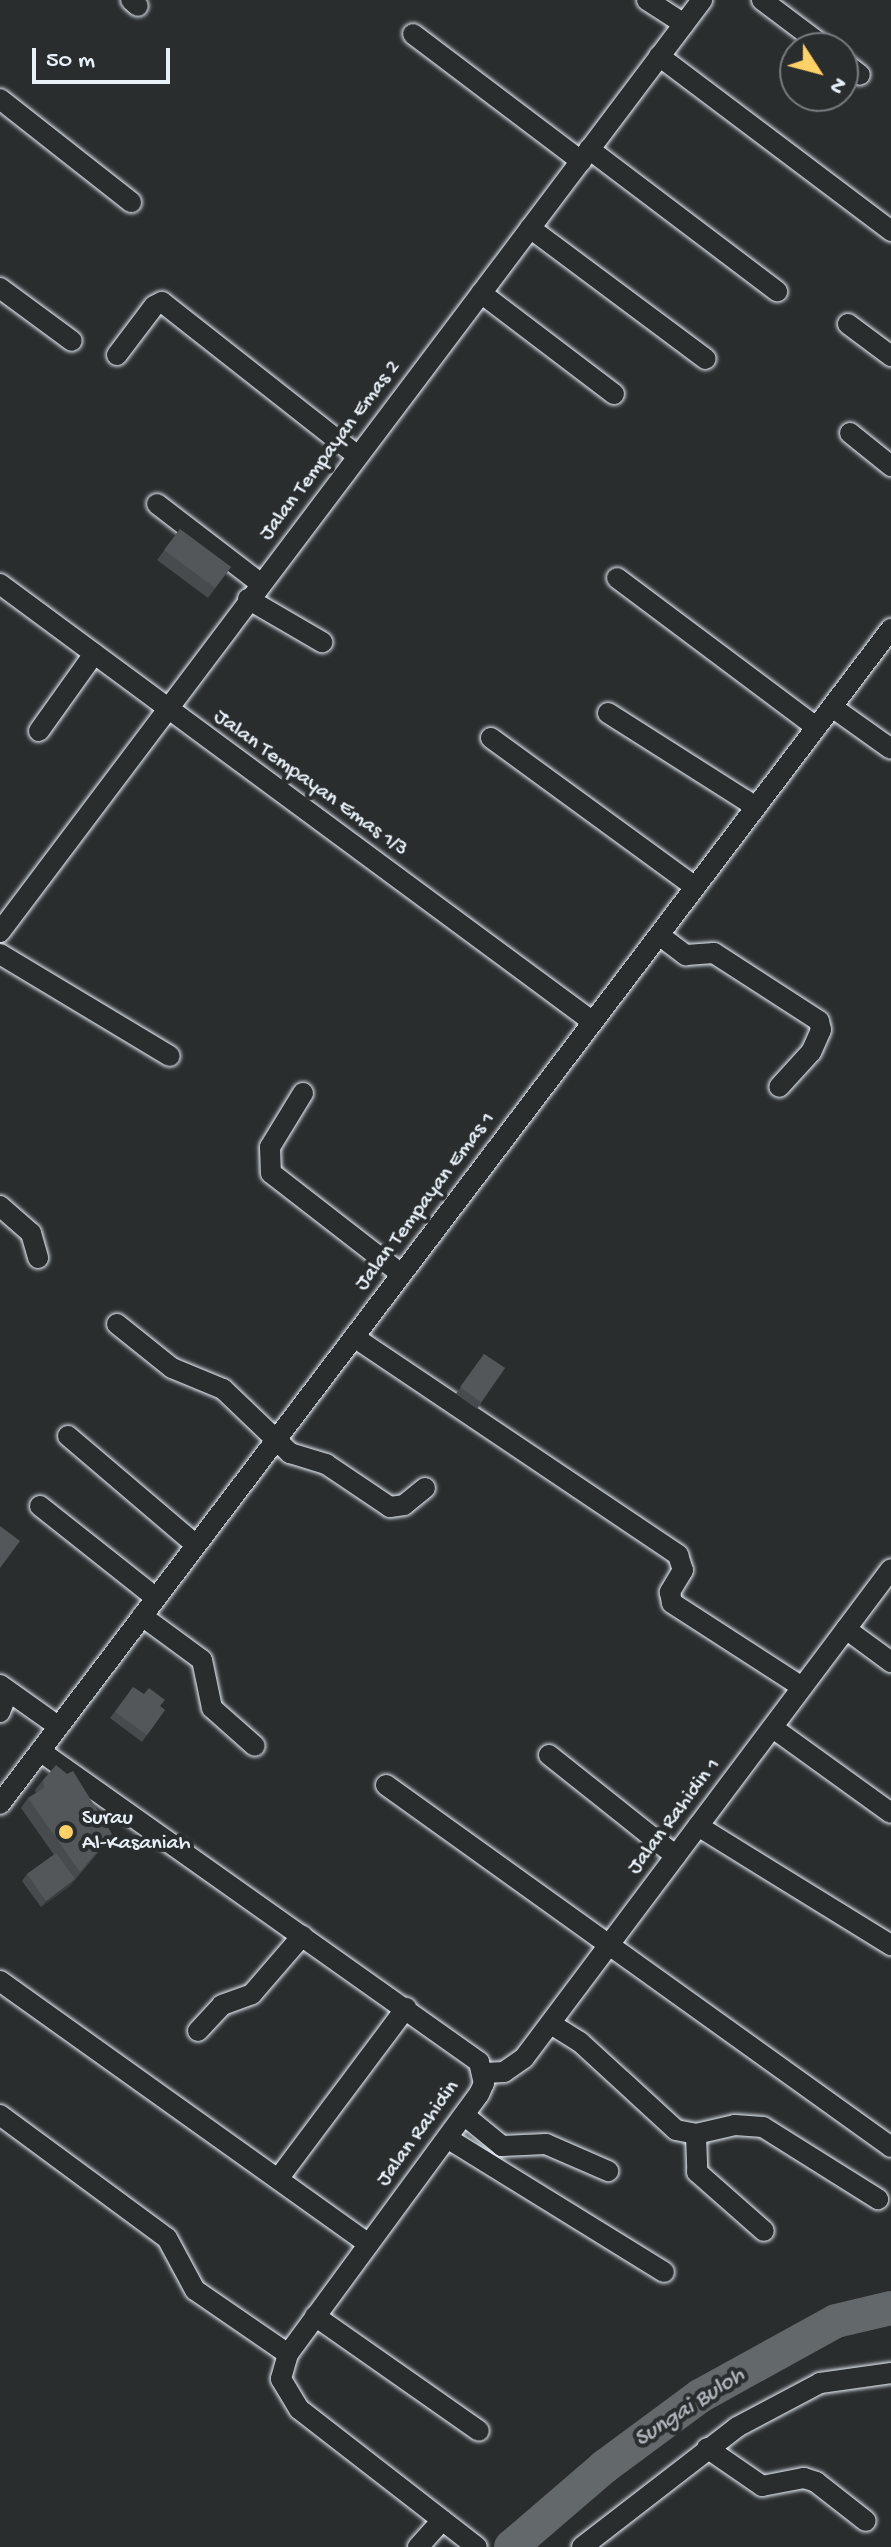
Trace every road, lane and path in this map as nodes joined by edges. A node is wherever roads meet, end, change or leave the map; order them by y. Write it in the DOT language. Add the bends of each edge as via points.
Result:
graph roads {
  1 [pos="647,0"];
  2 [pos="702,0"];
  3 [pos="762,0"];
  4 [pos="684,24"];
  5 [pos="805,32"];
  6 [pos="413,34"];
  7 [pos="659,56"];
  8 [pos="0,99"];
  9 [pos="585,155"];
  10 [pos="131,202"];
  11 [pos="530,228"];
  12 [pos="891,231"];
  13 [pos="0,288"];
  14 [pos="777,291"];
  15 [pos="481,293"];
  16 [pos="848,324"];
  17 [pos="72,341"];
  18 [pos="117,355"];
  19 [pos="891,356"];
  20 [pos="706,359"];
  21 [pos="614,394"];
  22 [pos="850,433"];
  23 [pos="358,456"];
  24 [pos="891,466"];
  25 [pos="157,504"];
  26 [pos="617,578"];
  27 [pos="0,584"];
  28 [pos="254,591"];
  29 [pos="890,630"];
  30 [pos="322,642"];
  31 [pos="94,654"];
  32 [pos="832,707"];
  33 [pos="167,709"];
  34 [pos="608,713"];
  35 [pos="816,727"];
  36 [pos="39,731"];
  37 [pos="491,738"];
  38 [pos="891,749"];
  39 [pos="756,807"];
  40 [pos="695,887"];
  41 [pos="2,925"];
  42 [pos="659,935"];
  43 [pos="0,954"];
  44 [pos="593,1022"];
  45 [pos="170,1056"];
  46 [pos="779,1087"];
  47 [pos="303,1093"];
  48 [pos="0,1206"];
  49 [pos="38,1258"];
  50 [pos="401,1274"];
  51 [pos="117,1324"];
  52 [pos="354,1337"];
  53 [pos="68,1436"];
  54 [pos="274,1443"];
  55 [pos="425,1488"];
  56 [pos="40,1506"];
  57 [pos="196,1545"];
  58 [pos="891,1569"];
  59 [pos="156,1598"];
  60 [pos="142,1616"];
  61 [pos="846,1629"];
  62 [pos="891,1662"];
  63 [pos="802,1687"];
  64 [pos="4,1688"];
  65 [pos="0,1712"];
  66 [pos="59,1727"];
  67 [pos="773,1728"];
  68 [pos="255,1746"];
  69 [pos="40,1751"];
  70 [pos="549,1755"];
  71 [pos="386,1785"];
  72 [pos="0,1804"];
  73 [pos="891,1813"];
  74 [pos="698,1826"];
  75 [pos="676,1856"];
  76 [pos="302,1936"];
  77 [pos="891,1945"];
  78 [pos="607,1947"];
  79 [pos="0,1981"];
  80 [pos="406,2008"];
  81 [pos="551,2024"];
  82 [pos="198,2031"];
  83 [pos="484,2073"];
  84 [pos="0,2115"];
  85 [pos="464,2115"];
  86 [pos="696,2134"];
  87 [pos="447,2138"];
  88 [pos="891,2147"];
  89 [pos="608,2171"];
  90 [pos="278,2179"];
  91 [pos="878,2199"];
  92 [pos="764,2231"];
  93 [pos="369,2244"];
  94 [pos="664,2272"];
  95 [pos="315,2316"];
  96 [pos="288,2354"];
  97 [pos="891,2373"];
  98 [pos="479,2431"];
  99 [pos="707,2448"];
  100 [pos="442,2520"];
  101 [pos="866,2521"];
  102 [pos="418,2547"];
  103 [pos="477,2547"];
  104 [pos="582,2547"];
  1 -- 4 [label="street"];
  2 -- 4 [label="street, Jalan Tempayan Emas 2"];
  3 -- 5 [label="street"];
  4 -- 7 [label="street, Jalan Tempayan Emas 2"];
  6 -- 9 [label="street"];
  7 -- 9 [label="street, Jalan Tempayan Emas 2"];
  7 -- 12 [label="street"];
  8 -- 10 [label="street"];
  9 -- 11 [label="street, Jalan Tempayan Emas 2"];
  9 -- 14 [label="street"];
  11 -- 15 [label="street, Jalan Tempayan Emas 2"];
  11 -- 20 [label="street"];
  13 -- 17 [label="street"];
  15 -- 21 [label="street"];
  15 -- 23 [label="street, Jalan Tempayan Emas 2"];
  16 -- 19 [label="street"];
  18 -- 23 [label="street" via="162,302"];
  22 -- 24 [label="street"];
  23 -- 28 [label="street, Jalan Tempayan Emas 2"];
  25 -- 28 [label="street"];
  26 -- 35 [label="street"];
  27 -- 31 [label="street, Jalan Tempayan Emas 1/3"];
  28 -- 30 [label="street"];
  28 -- 33 [label="street, Jalan Tempayan Emas 2"];
  29 -- 32 [label="street, Jalan Tempayan Emas 1"];
  31 -- 33 [label="street, Jalan Tempayan Emas 1/3"];
  31 -- 36 [label="street"];
  32 -- 35 [label="street, Jalan Tempayan Emas 1"];
  32 -- 38 [label="street"];
  33 -- 41 [label="street, Jalan Tempayan Emas 2"];
  33 -- 44 [label="street, Jalan Tempayan Emas 1/3"];
  34 -- 39 [label="street"];
  35 -- 39 [label="street, Jalan Tempayan Emas 1"];
  37 -- 40 [label="street"];
  39 -- 40 [label="street, Jalan Tempayan Emas 1"];
  40 -- 42 [label="street, Jalan Tempayan Emas 1"];
  42 -- 44 [label="street, Jalan Tempayan Emas 1"];
  42 -- 46 [label="street" via="686,955 714,953 819,1021 811,1052"];
  43 -- 45 [label="street"];
  44 -- 50 [label="street, Jalan Tempayan Emas 1"];
  47 -- 50 [label="street" via="270,1147 271,1173"];
  48 -- 49 [label="street" via="31,1233"];
  50 -- 52 [label="street, Jalan Tempayan Emas 1"];
  51 -- 54 [label="street" via="172,1368 223,1389"];
  52 -- 54 [label="street, Jalan Tempayan Emas 1"];
  52 -- 63 [label="street" via="678,1555 683,1570 670,1592 672,1603"];
  53 -- 57 [label="street"];
  54 -- 55 [label="street" via="326,1464 390,1507 404,1505"];
  54 -- 57 [label="street, Jalan Tempayan Emas 1"];
  56 -- 59 [label="street"];
  57 -- 59 [label="street, Jalan Tempayan Emas 1"];
  58 -- 61 [label="street, Jalan Rahidin 1"];
  59 -- 60 [label="street, Jalan Tempayan Emas 1"];
  60 -- 66 [label="street, Jalan Tempayan Emas 1"];
  60 -- 68 [label="street" via="202,1660 212,1708"];
  61 -- 62 [label="street"];
  61 -- 63 [label="street, Jalan Rahidin 1"];
  63 -- 67 [label="street, Jalan Rahidin 1"];
  64 -- 65 [label="street"];
  64 -- 66 [label="street"];
  66 -- 69 [label="street, Jalan Tempayan Emas 1"];
  67 -- 73 [label="street"];
  67 -- 74 [label="street, Jalan Rahidin 1"];
  69 -- 72 [label="street, Jalan Tempayan Emas 1"];
  69 -- 76 [label="street, Jalan Rahidin"];
  70 -- 75 [label="street"];
  71 -- 78 [label="street"];
  74 -- 75 [label="street, Jalan Rahidin 1"];
  74 -- 77 [label="street"];
  75 -- 78 [label="street, Jalan Rahidin 1"];
  76 -- 80 [label="street, Jalan Rahidin"];
  76 -- 82 [label="street" via="252,1994 222,2005"];
  78 -- 81 [label="street, Jalan Rahidin 1"];
  78 -- 88 [label="street"];
  79 -- 90 [label="street"];
  80 -- 83 [label="street, Jalan Rahidin" via="471,2053"];
  80 -- 90 [label="street"];
  81 -- 83 [label="street, Jalan Rahidin 1" via="514,2067"];
  81 -- 86 [label="street" via="580,2042 676,2130"];
  83 -- 85 [label="street, Jalan Rahidin" via="479,2094"];
  84 -- 96 [label="street" via="167,2238 195,2290"];
  85 -- 87 [label="street, Jalan Rahidin"];
  85 -- 89 [label="street" via="502,2146 546,2144"];
  86 -- 91 [label="street" via="735,2125 763,2127"];
  86 -- 92 [label="street" via="697,2172"];
  87 -- 93 [label="street, Jalan Rahidin"];
  87 -- 94 [label="street"];
  90 -- 93 [label="street"];
  93 -- 95 [label="street, Jalan Rahidin"];
  95 -- 96 [label="street, Jalan Rahidin"];
  95 -- 98 [label="street"];
  96 -- 100 [label="street" via="281,2379 299,2409"];
  97 -- 99 [label="street" via="820,2383"];
  99 -- 101 [label="street" via="762,2486 804,2478 816,2482"];
  99 -- 104 [label="street"];
  100 -- 102 [label="street"];
  100 -- 103 [label="street"];
}
